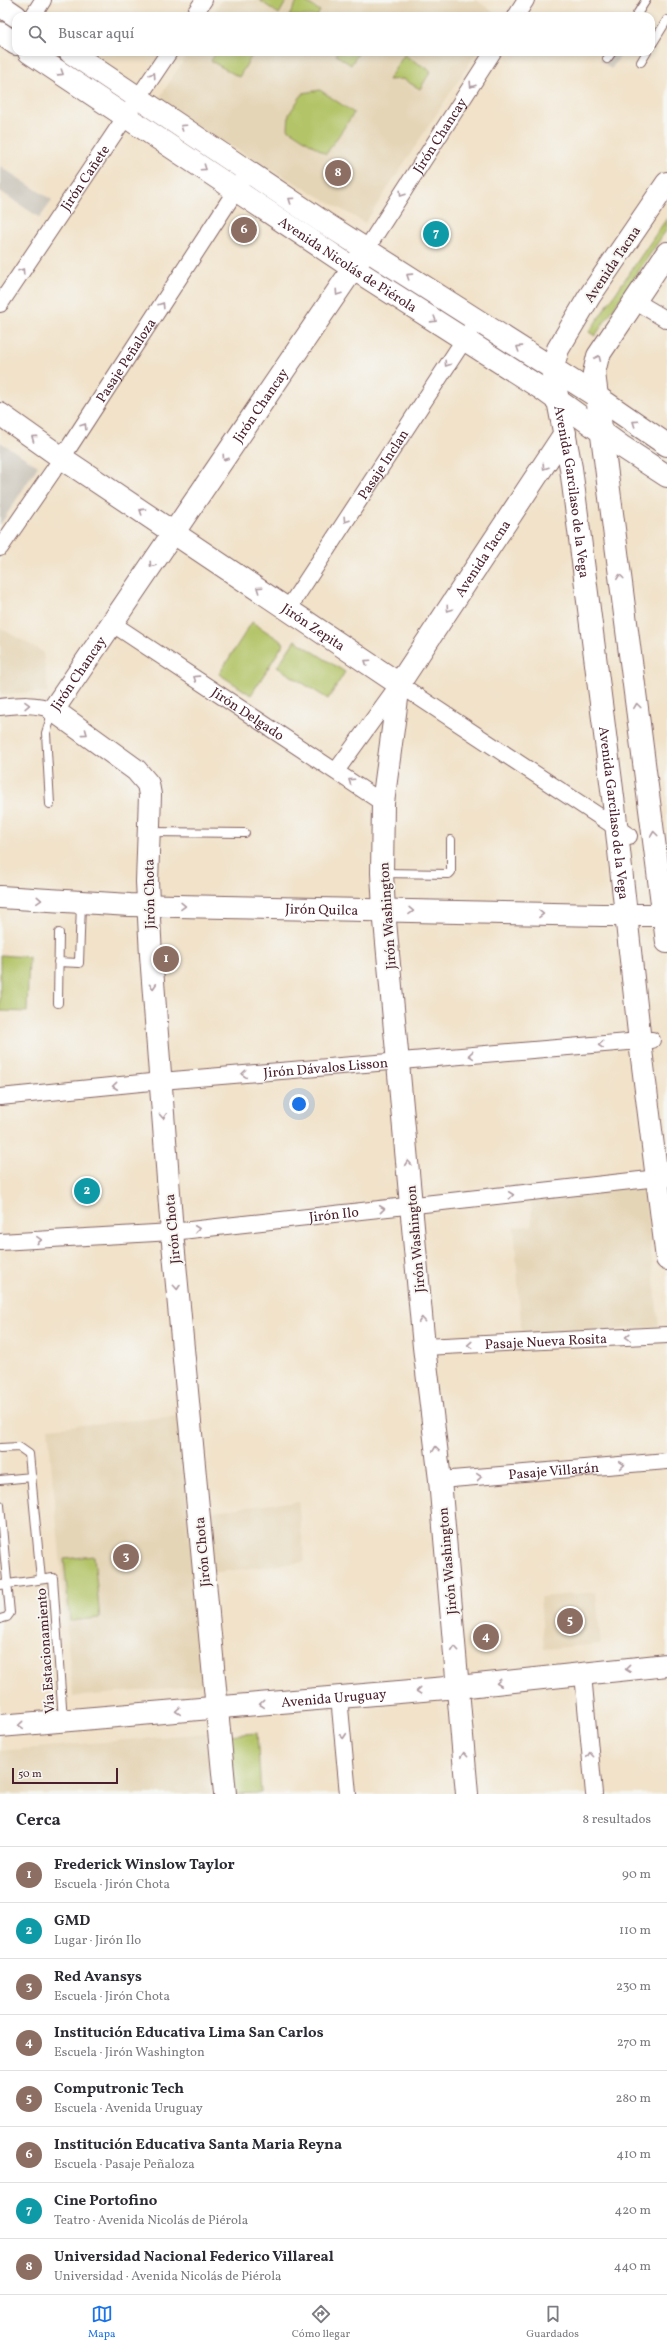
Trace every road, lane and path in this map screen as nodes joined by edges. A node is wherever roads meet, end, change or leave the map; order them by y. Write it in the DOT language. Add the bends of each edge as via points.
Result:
graph roads {
  1 [pos="43,0"];
  2 [pos="204,0"];
  3 [pos="526,0"];
  4 [pos="646,0"];
  5 [pos="0,6"];
  6 [pos="36,12"];
  7 [pos="196,12"];
  8 [pos="518,12"];
  9 [pos="638,12"];
  10 [pos="12,14"];
  11 [pos="667,20"];
  12 [pos="0,33"];
  13 [pos="655,40"];
  14 [pos="12,41"];
  15 [pos="37,56"];
  16 [pos="75,56"];
  17 [pos="166,56"];
  18 [pos="490,56"];
  19 [pos="644,56"];
  20 [pos="640,62"];
  21 [pos="131,106"];
  22 [pos="248,171"];
  23 [pos="667,183"];
  24 [pos="236,190"];
  25 [pos="667,200"];
  26 [pos="367,248"];
  27 [pos="667,253"];
  28 [pos="354,269"];
  29 [pos="635,300"];
  30 [pos="0,304"];
  31 [pos="477,320"];
  32 [pos="667,320"];
  33 [pos="464,338"];
  34 [pos="558,372"];
  35 [pos="596,396"];
  36 [pos="566,406"];
  37 [pos="4,419"];
  38 [pos="602,432"];
  39 [pos="565,434"];
  40 [pos="667,445"];
  41 [pos="62,458"];
  42 [pos="667,476"];
  43 [pos="174,532"];
  44 [pos="0,548"];
  45 [pos="288,609"];
  46 [pos="113,624"];
  47 [pos="399,684"];
  48 [pos="0,707"];
  49 [pos="53,710"];
  50 [pos="336,771"];
  51 [pos="383,803"];
  52 [pos="50,804"];
  53 [pos="150,832"];
  54 [pos="623,832"];
  55 [pos="245,833"];
  56 [pos="451,840"];
  57 [pos="382,873"];
  58 [pos="0,897"];
  59 [pos="81,903"];
  60 [pos="148,905"];
  61 [pos="384,910"];
  62 [pos="666,913"];
  63 [pos="631,915"];
  64 [pos="59,933"];
  65 [pos="667,942"];
  66 [pos="58,962"];
  67 [pos="58,1003"];
  68 [pos="646,1041"];
  69 [pos="399,1061"];
  70 [pos="161,1081"];
  71 [pos="0,1097"];
  72 [pos="667,1152"];
  73 [pos="662,1178"];
  74 [pos="412,1206"];
  75 [pos="172,1232"];
  76 [pos="0,1242"];
  77 [pos="667,1259"];
  78 [pos="667,1335"];
  79 [pos="424,1347"];
  80 [pos="0,1448"];
  81 [pos="667,1461"];
  82 [pos="32,1477"];
  83 [pos="0,1480"];
  84 [pos="440,1480"];
  85 [pos="0,1504"];
  86 [pos="1,1517"];
  87 [pos="2,1551"];
  88 [pos="41,1579"];
  89 [pos="4,1585"];
  90 [pos="0,1619"];
  91 [pos="667,1665"];
  92 [pos="583,1674"];
  93 [pos="458,1687"];
  94 [pos="340,1697"];
  95 [pos="217,1708"];
  96 [pos="64,1721"];
  97 [pos="0,1726"];
  98 [pos="225,1794"];
  99 [pos="348,1794"];
  100 [pos="468,1794"];
  101 [pos="594,1794"];
  1 -- 6 [label="street"];
  2 -- 7 [label="street"];
  3 -- 8 [label="street"];
  4 -- 9 [label="lane"];
  5 -- 10 [label="main road"];
  11 -- 13 [label="lane"];
  12 -- 14 [label="main road"];
  15 -- 21 [label="main road, Avenida Nicolás de Piérola, one-way"];
  16 -- 21 [label="main road, Avenida Nicolás de Piérola"];
  21 -- 17 [label="street, Jirón Cañete, one-way"];
  18 -- 26 [label="street, Jirón Chancay, one-way"];
  19 -- 20 [label="lane"];
  22 -- 21 [label="main road, Avenida Nicolás de Piérola, one-way"];
  21 -- 24 [label="main road, Avenida Nicolás de Piérola, one-way"];
  30 -- 21 [label="street, Jirón Cañete, one-way"];
  22 -- 24 [label="street, Pasaje Peñaloza"];
  26 -- 22 [label="main road, Avenida Nicolás de Piérola, one-way"];
  23 -- 34 [label="main road, Avenida Tacna" via="558,349"];
  24 -- 28 [label="main road, Avenida Nicolás de Piérola"];
  41 -- 24 [label="street, Pasaje Peñaloza, one-way"];
  25 -- 34 [label="main road, Avenida Tacna" via="590,314 563,368"];
  26 -- 28 [label="main road, Jirón Chancay"];
  31 -- 26 [label="main road, Avenida Nicolás de Piérola, one-way"];
  27 -- 29 [label="main road"];
  28 -- 33 [label="main road, Avenida Nicolás de Piérola, one-way"];
  28 -- 43 [label="main road, Jirón Chancay, one-way"];
  29 -- 32 [label="street"];
  35 -- 29 [label="main road, one-way" via="594,368 598,356"];
  31 -- 33 [label="street, Pasaje Inclan"];
  34 -- 31 [label="main road, Avenida Nicolás de Piérola, one-way"];
  33 -- 36 [label="main road, Avenida Nicolás de Piérola"];
  33 -- 45 [label="street, Pasaje Inclan, one-way"];
  34 -- 35 [label="main road, Avenida Nicolás de Piérola"];
  34 -- 36 [label="main road, Avenida Garcilaso de la Vega"];
  35 -- 38 [label="main road"];
  40 -- 35 [label="main road, Avenida Nicolás de Piérola, one-way"];
  36 -- 38 [label="main road, Avenida Nicolás de Piérola"];
  36 -- 39 [label="main road, Avenida Garcilaso de la Vega"];
  36 -- 54 [label="main road, Avenida Garcilaso de la Vega"];
  41 -- 37 [label="main road, Jirón Zepita, one-way"];
  38 -- 42 [label="main road, Avenida Nicolás de Piérola"];
  62 -- 38 [label="main road, one-way"];
  39 -- 47 [label="main road, Avenida Tacna, one-way"];
  39 -- 54 [label="main road, Avenida Garcilaso de la Vega"];
  43 -- 41 [label="main road, Jirón Zepita, one-way"];
  41 -- 44 [label="street, Pasaje Peñaloza"];
  45 -- 43 [label="main road, Jirón Zepita, one-way"];
  43 -- 46 [label="main road, Jirón Chancay, one-way"];
  47 -- 45 [label="main road, Jirón Zepita, one-way"];
  46 -- 49 [label="main road, Jirón Chancay"];
  50 -- 46 [label="street, Jirón Delgado, one-way"];
  47 -- 50 [label="street"];
  47 -- 51 [label="main road, Jirón Washington"];
  47 -- 54 [label="street, Jirón Zepita"];
  48 -- 49 [label="street, Jirón Chancay, one-way" via="27,704"];
  49 -- 52 [label="lane" via="46,733"];
  49 -- 53 [label="main road, Jirón Chota, one-way" via="143,777 148,784 150,795"];
  51 -- 50 [label="street, Jirón Delgado, one-way"];
  51 -- 57 [label="main road, Jirón Washington"];
  53 -- 55 [label="lane"];
  53 -- 60 [label="main road, Jirón Chota"];
  54 -- 63 [label="main road, Avenida Garcilaso de la Vega"];
  56 -- 57 [label="lane" via="449,874"];
  57 -- 61 [label="main road, Jirón Washington"];
  58 -- 59 [label="main road, Jirón Quilca, one-way"];
  59 -- 60 [label="main road, Jirón Quilca"];
  59 -- 66 [label="lane" via="79,963"];
  60 -- 61 [label="main road, Jirón Quilca, one-way"];
  60 -- 70 [label="main road, Jirón Chota, one-way"];
  61 -- 63 [label="main road, Jirón Quilca, one-way"];
  61 -- 69 [label="main road, Jirón Washington"];
  62 -- 63 [label="main road, Jirón Quilca"];
  62 -- 65 [label="main road"];
  63 -- 68 [label="main road, Avenida Garcilaso de la Vega"];
  64 -- 66 [label="lane"];
  66 -- 67 [label="lane"];
  68 -- 69 [label="street, Jirón Dávalos Lisson, one-way"];
  68 -- 72 [label="main road, Avenida Garcilaso de la Vega"];
  68 -- 73 [label="main road, Avenida Garcilaso de la Vega"];
  69 -- 70 [label="street, Jirón Dávalos Lisson, one-way"];
  74 -- 69 [label="main road, Jirón Washington, one-way"];
  70 -- 71 [label="street, Jirón Dávalos Lisson, one-way"];
  70 -- 75 [label="main road, Jirón Chota, one-way"];
  74 -- 73 [label="street, Jirón Ilo, one-way"];
  73 -- 77 [label="main road, Avenida Garcilaso de la Vega"];
  75 -- 74 [label="street, Jirón Ilo, one-way"];
  79 -- 74 [label="main road, Jirón Washington, one-way"];
  76 -- 75 [label="street, Jirón Ilo, one-way"];
  75 -- 95 [label="main road, Jirón Chota, one-way"];
  78 -- 79 [label="street, Pasaje Nueva Rosita, one-way"];
  84 -- 79 [label="main road, Jirón Washington, one-way"];
  80 -- 82 [label="lane" via="25,1449 31,1461"];
  84 -- 81 [label="street, Pasaje Villarán, one-way"];
  82 -- 83 [label="lane"];
  82 -- 88 [label="lane"];
  93 -- 84 [label="main road, Jirón Washington, one-way"];
  85 -- 86 [label="lane"];
  86 -- 87 [label="lane"];
  87 -- 89 [label="lane"];
  88 -- 89 [label="lane"];
  88 -- 96 [label="lane, Vía Estacionamiento" via="53,1578"];
  89 -- 90 [label="lane" via="10,1613 7,1618"];
  91 -- 92 [label="main road, Avenida Uruguay, one-way"];
  92 -- 93 [label="main road, Avenida Uruguay, one-way"];
  101 -- 92 [label="street, one-way"];
  93 -- 94 [label="main road, Avenida Uruguay, one-way"];
  100 -- 93 [label="main road, Jirón Washington, one-way"];
  94 -- 95 [label="main road, Avenida Uruguay, one-way"];
  94 -- 99 [label="street, one-way"];
  95 -- 96 [label="main road, Avenida Uruguay, one-way"];
  95 -- 98 [label="main road, Jirón Chota"];
  96 -- 97 [label="main road, Avenida Uruguay, one-way"];
}
